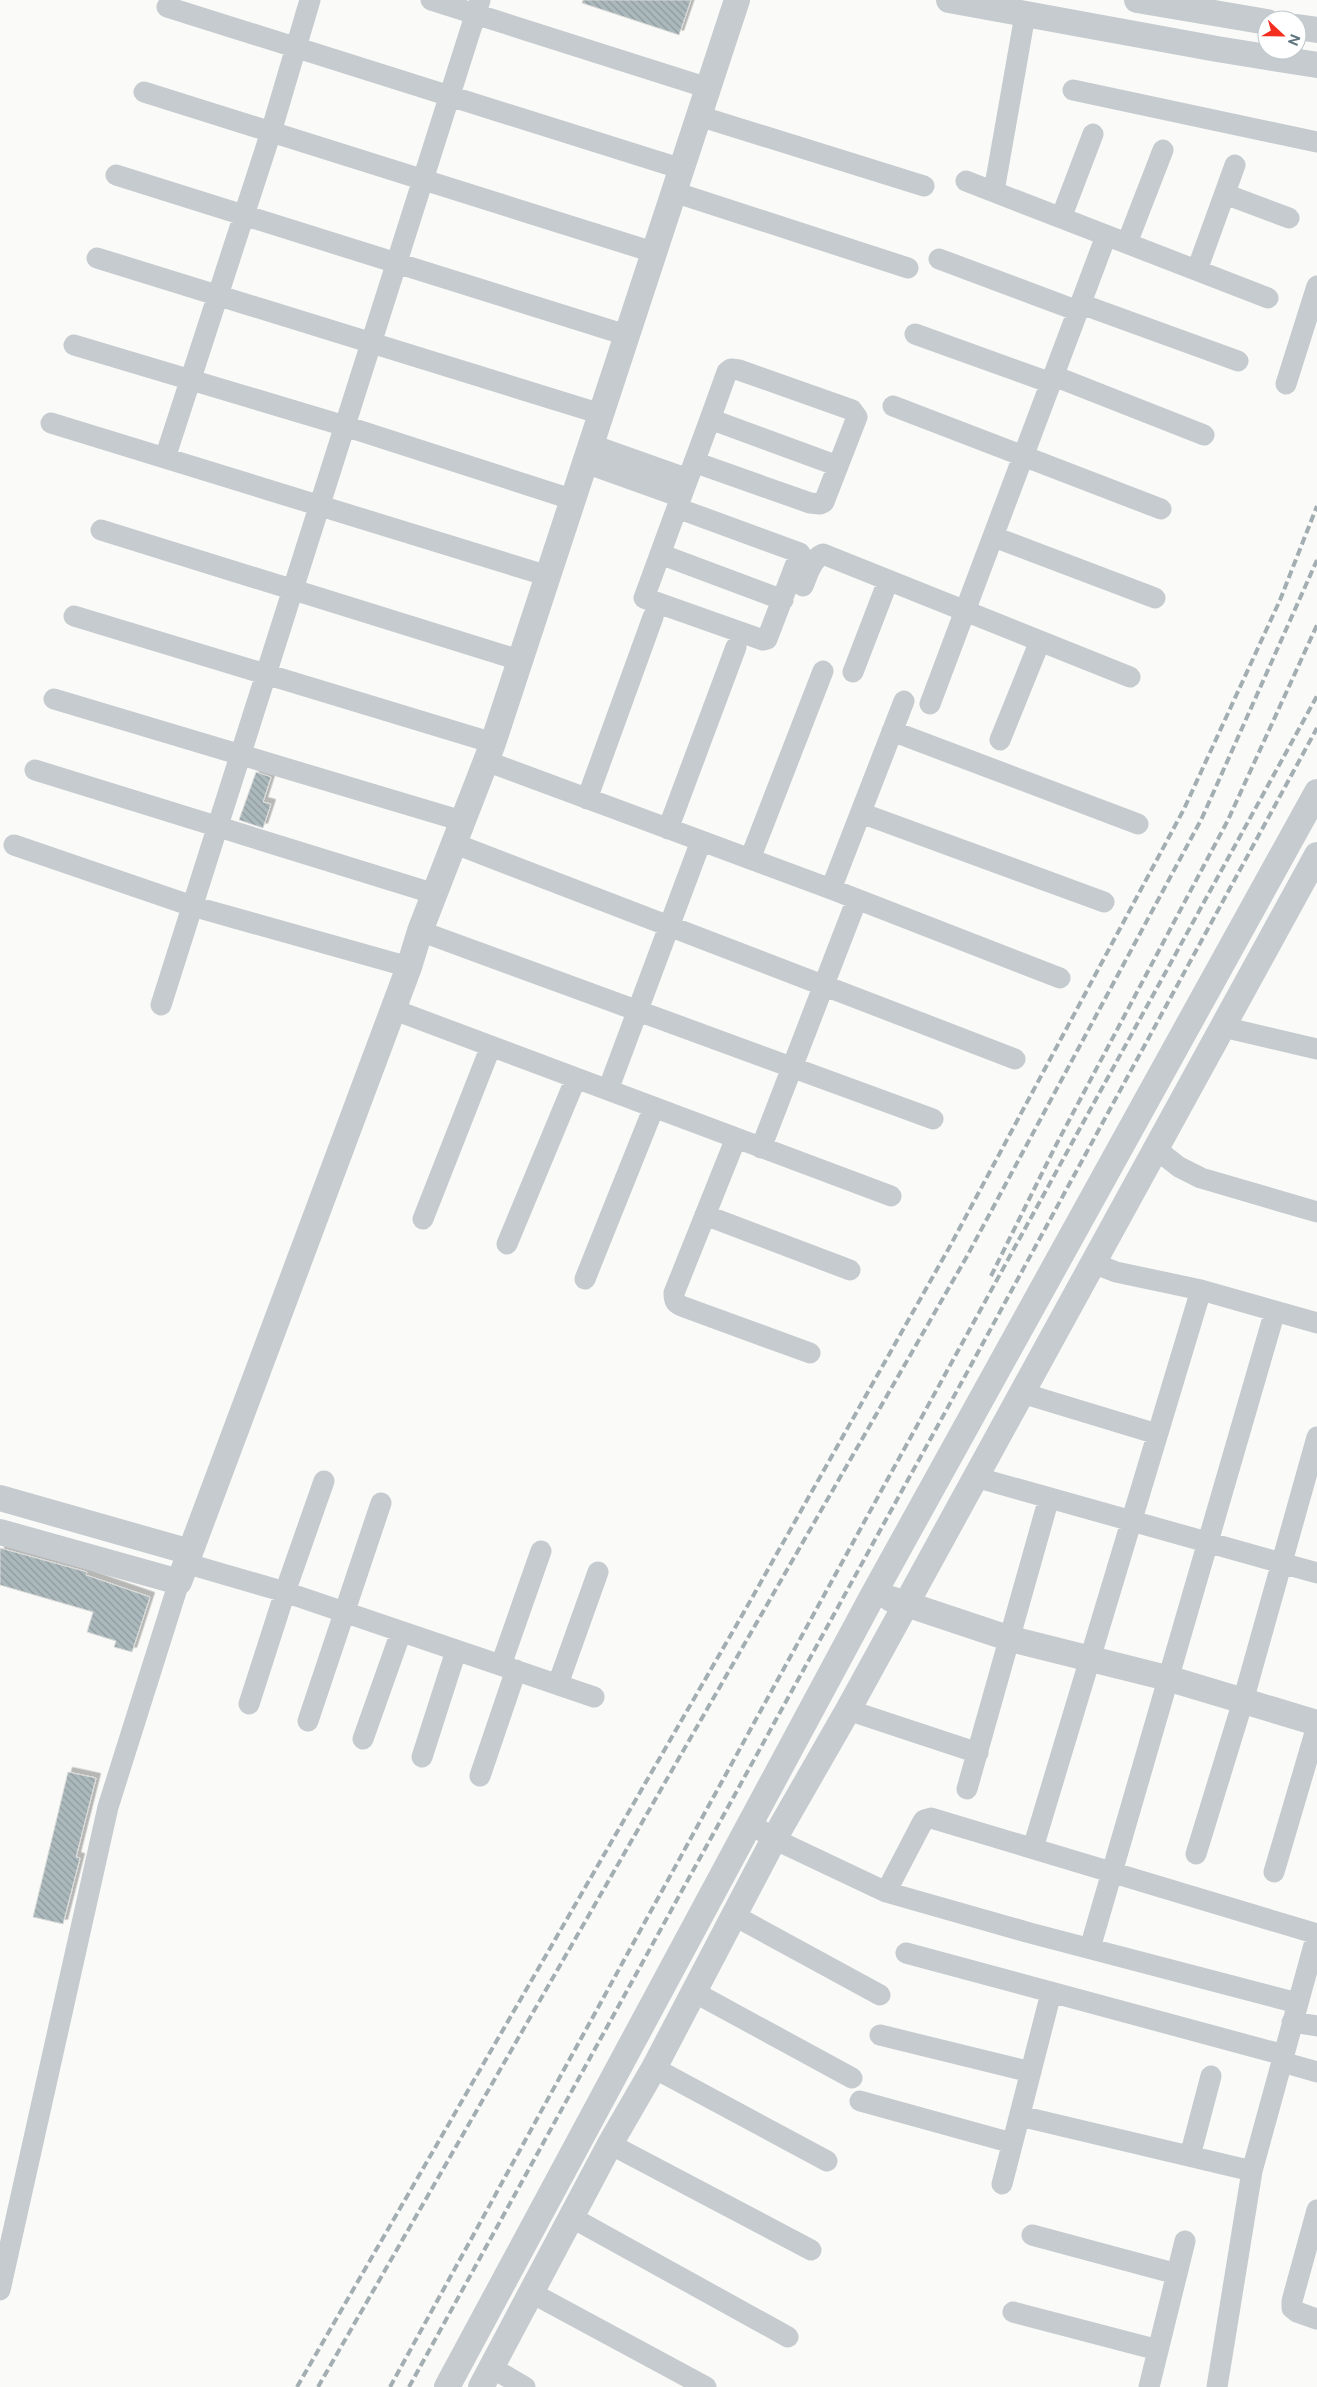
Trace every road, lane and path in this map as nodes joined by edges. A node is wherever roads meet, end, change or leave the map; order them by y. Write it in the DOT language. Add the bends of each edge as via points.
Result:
graph roads {
  1 [pos="310,0"];
  2 [pos="431,0"];
  3 [pos="737,0"];
  4 [pos="949,0"];
  5 [pos="1137,0"];
  6 [pos="168,7"];
  7 [pos="478,7"];
  8 [pos="1223,8"];
  9 [pos="1025,15"];
  10 [pos="1257,19"];
  11 [pos="295,48"];
  12 [pos="1317,65"];
  13 [pos="708,88"];
  14 [pos="1073,90"];
  15 [pos="144,92"];
  16 [pos="450,96"];
  17 [pos="699,116"];
  18 [pos="271,132"];
  19 [pos="1093,134"];
  20 [pos="1317,142"];
  21 [pos="1163,150"];
  22 [pos="1235,166"];
  23 [pos="116,175"];
  24 [pos="423,180"];
  25 [pos="966,180"];
  26 [pos="678,181"];
  27 [pos="924,186"];
  28 [pos="994,191"];
  29 [pos="1224,194"];
  30 [pos="244,215"];
  31 [pos="1061,218"];
  32 [pos="1289,218"];
  33 [pos="1106,236"];
  34 [pos="1126,243"];
  35 [pos="653,252"];
  36 [pos="97,258"];
  37 [pos="939,259"];
  38 [pos="396,263"];
  39 [pos="908,268"];
  40 [pos="1196,270"];
  41 [pos="1317,286"];
  42 [pos="218,295"];
  43 [pos="1268,298"];
  44 [pos="1080,307"];
  45 [pos="915,334"];
  46 [pos="626,335"];
  47 [pos="371,343"];
  48 [pos="74,345"];
  49 [pos="1238,361"];
  50 [pos="191,379"];
  51 [pos="1052,379"];
  52 [pos="1286,384"];
  53 [pos="893,406"];
  54 [pos="601,414"];
  55 [pos="710,419"];
  56 [pos="51,423"];
  57 [pos="345,426"];
  58 [pos="1204,435"];
  59 [pos="589,454"];
  60 [pos="1023,457"];
  61 [pos="165,458"];
  62 [pos="838,466"];
  63 [pos="685,487"];
  64 [pos="574,500"];
  65 [pos="320,505"];
  66 [pos="1161,509"];
  67 [pos="101,530"];
  68 [pos="994,537"];
  69 [pos="660,554"];
  70 [pos="548,576"];
  71 [pos="888,581"];
  72 [pos="293,590"];
  73 [pos="1155,598"];
  74 [pos="783,600"];
  75 [pos="966,611"];
  76 [pos="74,616"];
  77 [pos="653,618"];
  78 [pos="1040,641"];
  79 [pos="780,645"];
  80 [pos="736,647"];
  81 [pos="519,660"];
  82 [pos="823,671"];
  83 [pos="852,672"];
  84 [pos="266,674"];
  85 [pos="1130,677"];
  86 [pos="54,698"];
  87 [pos="904,701"];
  88 [pos="930,704"];
  89 [pos="892,731"];
  90 [pos="1000,740"];
  91 [pos="489,752"];
  92 [pos="240,755"];
  93 [pos="34,770"];
  94 [pos="1317,792"];
  95 [pos="587,799"];
  96 [pos="861,813"];
  97 [pos="1138,824"];
  98 [pos="217,827"];
  99 [pos="668,829"];
  100 [pos="458,832"];
  101 [pos="701,841"];
  102 [pos="14,845"];
  103 [pos="1317,855"];
  104 [pos="750,860"];
  105 [pos="831,889"];
  106 [pos="436,894"];
  107 [pos="857,899"];
  108 [pos="1104,902"];
  109 [pos="192,906"];
  110 [pos="668,926"];
  111 [pos="420,931"];
  112 [pos="408,966"];
  113 [pos="1221,966"];
  114 [pos="1060,978"];
  115 [pos="1248,981"];
  116 [pos="823,985"];
  117 [pos="161,1005"];
  118 [pos="392,1009"];
  119 [pos="636,1010"];
  120 [pos="1223,1027"];
  121 [pos="492,1046"];
  122 [pos="1317,1049"];
  123 [pos="1015,1059"];
  124 [pos="791,1067"];
  125 [pos="576,1078"];
  126 [pos="608,1090"];
  127 [pos="654,1107"];
  128 [pos="933,1119"];
  129 [pos="736,1138"];
  130 [pos="761,1148"];
  131 [pos="1156,1149"];
  132 [pos="890,1196"];
  133 [pos="1317,1212"];
  134 [pos="705,1215"];
  135 [pos="423,1219"];
  136 [pos="507,1244"];
  137 [pos="1093,1263"];
  138 [pos="850,1270"];
  139 [pos="585,1279"];
  140 [pos="1201,1290"];
  141 [pos="1274,1311"];
  142 [pos="1317,1323"];
  143 [pos="810,1353"];
  144 [pos="1022,1393"];
  145 [pos="1157,1434"];
  146 [pos="1317,1438"];
  147 [pos="976,1477"];
  148 [pos="324,1481"];
  149 [pos="0,1498"];
  150 [pos="1049,1498"];
  151 [pos="380,1503"];
  152 [pos="1131,1521"];
  153 [pos="0,1532"];
  154 [pos="1207,1542"];
  155 [pos="541,1551"];
  156 [pos="1282,1563"];
  157 [pos="185,1566"];
  158 [pos="598,1572"];
  159 [pos="1317,1573"];
  160 [pos="285,1592"];
  161 [pos="872,1595"];
  162 [pos="906,1603"];
  163 [pos="344,1613"];
  164 [pos="401,1632"];
  165 [pos="1011,1639"];
  166 [pos="456,1651"];
  167 [pos="1089,1658"];
  168 [pos="508,1668"];
  169 [pos="1167,1678"];
  170 [pos="558,1684"];
  171 [pos="594,1697"];
  172 [pos="1243,1701"];
  173 [pos="250,1704"];
  174 [pos="848,1710"];
  175 [pos="308,1721"];
  176 [pos="1317,1724"];
  177 [pos="363,1739"];
  178 [pos="978,1753"];
  179 [pos="422,1757"];
  180 [pos="480,1776"];
  181 [pos="967,1789"];
  182 [pos="750,1823"];
  183 [pos="774,1839"];
  184 [pos="1033,1848"];
  185 [pos="1196,1854"];
  186 [pos="1113,1872"];
  187 [pos="1274,1872"];
  188 [pos="886,1892"];
  189 [pos="735,1916"];
  190 [pos="1317,1937"];
  191 [pos="1090,1948"];
  192 [pos="906,1953"];
  193 [pos="694,1992"];
  194 [pos="1051,1993"];
  195 [pos="880,1995"];
  196 [pos="1295,2012"];
  197 [pos="1317,2026"];
  198 [pos="880,2034"];
  199 [pos="1283,2059"];
  200 [pos="654,2068"];
  201 [pos="1030,2072"];
  202 [pos="1317,2072"];
  203 [pos="1211,2076"];
  204 [pos="852,2078"];
  205 [pos="860,2101"];
  206 [pos="1020,2116"];
  207 [pos="1012,2143"];
  208 [pos="610,2144"];
  209 [pos="1190,2156"];
  210 [pos="827,2161"];
  211 [pos="1252,2172"];
  212 [pos="1002,2184"];
  213 [pos="1317,2210"];
  214 [pos="571,2217"];
  215 [pos="1032,2235"];
  216 [pos="1185,2241"];
  217 [pos="1313,2242"];
  218 [pos="811,2250"];
  219 [pos="1177,2274"];
  220 [pos="0,2290"];
  221 [pos="530,2292"];
  222 [pos="1013,2312"];
  223 [pos="1317,2319"];
  224 [pos="788,2337"];
  225 [pos="1158,2350"];
  226 [pos="486,2378"];
  227 [pos="447,2387"];
  228 [pos="525,2387"];
  229 [pos="706,2387"];
  230 [pos="1149,2387"];
  231 [pos="1217,2387"];
  1 -- 11 [label="street"];
  2 -- 7 [label="street"];
  3 -- 13 [label="street"];
  4 -- 9 [label="street"];
  5 -- 8 [label="street"];
  6 -- 11 [label="street"];
  7 -- 13 [label="street"];
  7 -- 16 [label="street"];
  8 -- 10 [label="street"];
  9 -- 12 [label="street"];
  9 -- 28 [label="street"];
  11 -- 16 [label="street"];
  11 -- 18 [label="street"];
  13 -- 17 [label="street"];
  14 -- 20 [label="street"];
  15 -- 18 [label="street"];
  16 -- 24 [label="street"];
  16 -- 26 [label="street"];
  17 -- 26 [label="street"];
  17 -- 27 [label="street"];
  18 -- 24 [label="street"];
  18 -- 30 [label="street"];
  19 -- 31 [label="street"];
  21 -- 34 [label="street"];
  22 -- 29 [label="street"];
  23 -- 30 [label="street"];
  24 -- 35 [label="street"];
  24 -- 38 [label="street"];
  25 -- 28 [label="street"];
  26 -- 35 [label="street"];
  26 -- 39 [label="street"];
  28 -- 31 [label="street"];
  29 -- 32 [label="street"];
  29 -- 40 [label="street"];
  30 -- 38 [label="street"];
  30 -- 42 [label="street"];
  31 -- 33 [label="street"];
  33 -- 34 [label="street"];
  33 -- 44 [label="street"];
  34 -- 40 [label="street"];
  35 -- 46 [label="street"];
  36 -- 42 [label="street"];
  37 -- 44 [label="street"];
  38 -- 46 [label="street"];
  38 -- 47 [label="street"];
  40 -- 43 [label="street"];
  41 -- 52 [label="street"];
  42 -- 47 [label="street"];
  42 -- 50 [label="street"];
  44 -- 49 [label="street"];
  44 -- 51 [label="street"];
  45 -- 51 [label="street"];
  46 -- 54 [label="street"];
  47 -- 54 [label="street"];
  47 -- 57 [label="street"];
  48 -- 50 [label="street"];
  50 -- 57 [label="street"];
  50 -- 61 [label="street"];
  51 -- 58 [label="street"];
  51 -- 60 [label="street"];
  53 -- 60 [label="street"];
  54 -- 59 [label="street"];
  55 -- 62 [label="street"];
  55 -- 62 [label="street" via="727,372 732,369 852,410 857,417"];
  55 -- 63 [label="street"];
  56 -- 61 [label="street"];
  57 -- 64 [label="street"];
  57 -- 65 [label="street"];
  59 -- 63 [label="street"];
  59 -- 64 [label="street"];
  60 -- 66 [label="street"];
  60 -- 68 [label="street"];
  61 -- 65 [label="street"];
  62 -- 63 [label="street" via="824,502 816,505"];
  63 -- 69 [label="street"];
  63 -- 74 [label="street" via="798,551 799,557"];
  64 -- 70 [label="street"];
  65 -- 70 [label="street"];
  65 -- 72 [label="street"];
  67 -- 72 [label="street"];
  68 -- 73 [label="street"];
  68 -- 75 [label="street"];
  69 -- 74 [label="street"];
  69 -- 74 [label="street" via="644,598 650,601 762,640 768,639"];
  70 -- 81 [label="street"];
  71 -- 75 [label="street"];
  71 -- 79 [label="street" via="823,554 817,556"];
  71 -- 83 [label="street"];
  72 -- 81 [label="street"];
  72 -- 84 [label="street"];
  75 -- 78 [label="street"];
  75 -- 88 [label="street"];
  76 -- 84 [label="street"];
  77 -- 95 [label="street"];
  78 -- 85 [label="street"];
  78 -- 90 [label="street"];
  80 -- 99 [label="street"];
  81 -- 91 [label="street"];
  82 -- 104 [label="street"];
  84 -- 91 [label="street"];
  84 -- 92 [label="street"];
  86 -- 92 [label="street"];
  87 -- 89 [label="street"];
  89 -- 96 [label="street"];
  89 -- 97 [label="street"];
  91 -- 95 [label="street"];
  91 -- 100 [label="street"];
  92 -- 98 [label="street"];
  92 -- 100 [label="street"];
  93 -- 98 [label="street"];
  94 -- 113 [label="street"];
  95 -- 99 [label="street"];
  96 -- 105 [label="street"];
  96 -- 108 [label="street"];
  98 -- 106 [label="street"];
  98 -- 109 [label="street"];
  99 -- 101 [label="street"];
  100 -- 106 [label="street"];
  100 -- 110 [label="street"];
  101 -- 104 [label="street"];
  101 -- 110 [label="street"];
  102 -- 109 [label="street"];
  103 -- 115 [label="street"];
  104 -- 105 [label="street"];
  105 -- 107 [label="street"];
  106 -- 111 [label="street"];
  107 -- 114 [label="street"];
  107 -- 116 [label="street"];
  109 -- 112 [label="street"];
  109 -- 117 [label="street"];
  110 -- 116 [label="street"];
  110 -- 119 [label="street"];
  111 -- 112 [label="street"];
  111 -- 119 [label="street"];
  112 -- 118 [label="street"];
  113 -- 115 [label="street"];
  113 -- 161 [label="street"];
  115 -- 120 [label="street"];
  116 -- 123 [label="street"];
  116 -- 124 [label="street"];
  118 -- 121 [label="street"];
  118 -- 157 [label="street"];
  119 -- 124 [label="street"];
  119 -- 126 [label="street"];
  120 -- 122 [label="street"];
  120 -- 131 [label="street"];
  121 -- 125 [label="street"];
  121 -- 135 [label="street"];
  124 -- 128 [label="street"];
  124 -- 130 [label="street"];
  125 -- 126 [label="street"];
  125 -- 136 [label="street"];
  126 -- 127 [label="street"];
  127 -- 129 [label="street"];
  127 -- 139 [label="street"];
  129 -- 130 [label="street"];
  129 -- 134 [label="street"];
  130 -- 132 [label="street"];
  131 -- 133 [label="street" via="1179,1167 1201,1178"];
  131 -- 137 [label="street"];
  134 -- 138 [label="street"];
  134 -- 143 [label="street" via="674,1293 676,1304"];
  137 -- 140 [label="street" via="1116,1272"];
  137 -- 144 [label="street"];
  140 -- 141 [label="street"];
  140 -- 145 [label="street"];
  141 -- 142 [label="street"];
  141 -- 154 [label="street"];
  144 -- 145 [label="street"];
  144 -- 147 [label="street"];
  145 -- 152 [label="street"];
  146 -- 156 [label="street"];
  147 -- 150 [label="street"];
  147 -- 162 [label="street"];
  148 -- 160 [label="street"];
  149 -- 157 [label="street"];
  150 -- 152 [label="street"];
  150 -- 165 [label="street"];
  151 -- 163 [label="street"];
  152 -- 154 [label="street"];
  152 -- 167 [label="street"];
  153 -- 157 [label="street"];
  154 -- 156 [label="street"];
  154 -- 169 [label="street"];
  155 -- 168 [label="street"];
  156 -- 159 [label="street"];
  156 -- 172 [label="street"];
  157 -- 160 [label="street"];
  157 -- 220 [label="street" via="108,1807"];
  158 -- 170 [label="street"];
  160 -- 163 [label="street"];
  160 -- 173 [label="street"];
  161 -- 162 [label="street"];
  161 -- 182 [label="street"];
  162 -- 165 [label="street"];
  162 -- 174 [label="street"];
  163 -- 164 [label="street"];
  163 -- 175 [label="street"];
  164 -- 166 [label="street"];
  164 -- 177 [label="street"];
  165 -- 167 [label="street"];
  165 -- 178 [label="street"];
  166 -- 168 [label="street"];
  166 -- 179 [label="street"];
  167 -- 169 [label="street"];
  167 -- 184 [label="street"];
  168 -- 170 [label="street"];
  168 -- 180 [label="street"];
  169 -- 172 [label="street"];
  169 -- 186 [label="street"];
  170 -- 171 [label="street"];
  172 -- 176 [label="street"];
  172 -- 185 [label="street"];
  174 -- 178 [label="street"];
  174 -- 183 [label="street"];
  176 -- 187 [label="street"];
  178 -- 181 [label="street"];
  182 -- 183 [label="street"];
  182 -- 227 [label="street"];
  183 -- 188 [label="street"];
  183 -- 189 [label="street"];
  184 -- 186 [label="street"];
  184 -- 188 [label="street" via="931,1818 924,1820"];
  186 -- 190 [label="street"];
  186 -- 191 [label="street"];
  188 -- 191 [label="street"];
  189 -- 193 [label="street"];
  189 -- 195 [label="street"];
  190 -- 196 [label="street"];
  191 -- 196 [label="street"];
  192 -- 194 [label="street"];
  193 -- 200 [label="street"];
  193 -- 204 [label="street"];
  194 -- 199 [label="street"];
  194 -- 201 [label="street"];
  196 -- 197 [label="street"];
  196 -- 199 [label="street"];
  198 -- 201 [label="street"];
  199 -- 202 [label="street"];
  199 -- 211 [label="street"];
  200 -- 208 [label="street"];
  200 -- 210 [label="street"];
  201 -- 206 [label="street"];
  203 -- 209 [label="street"];
  205 -- 207 [label="street"];
  206 -- 207 [label="street"];
  206 -- 209 [label="street"];
  207 -- 212 [label="street"];
  208 -- 214 [label="street"];
  208 -- 218 [label="street"];
  209 -- 211 [label="street"];
  211 -- 231 [label="street"];
  213 -- 217 [label="street"];
  214 -- 221 [label="street"];
  214 -- 224 [label="street"];
  215 -- 219 [label="street"];
  216 -- 219 [label="street"];
  217 -- 223 [label="street" via="1292,2308"];
  219 -- 225 [label="street"];
  221 -- 226 [label="street"];
  221 -- 229 [label="street"];
  222 -- 225 [label="street"];
  225 -- 230 [label="street"];
  226 -- 228 [label="street"];
}
